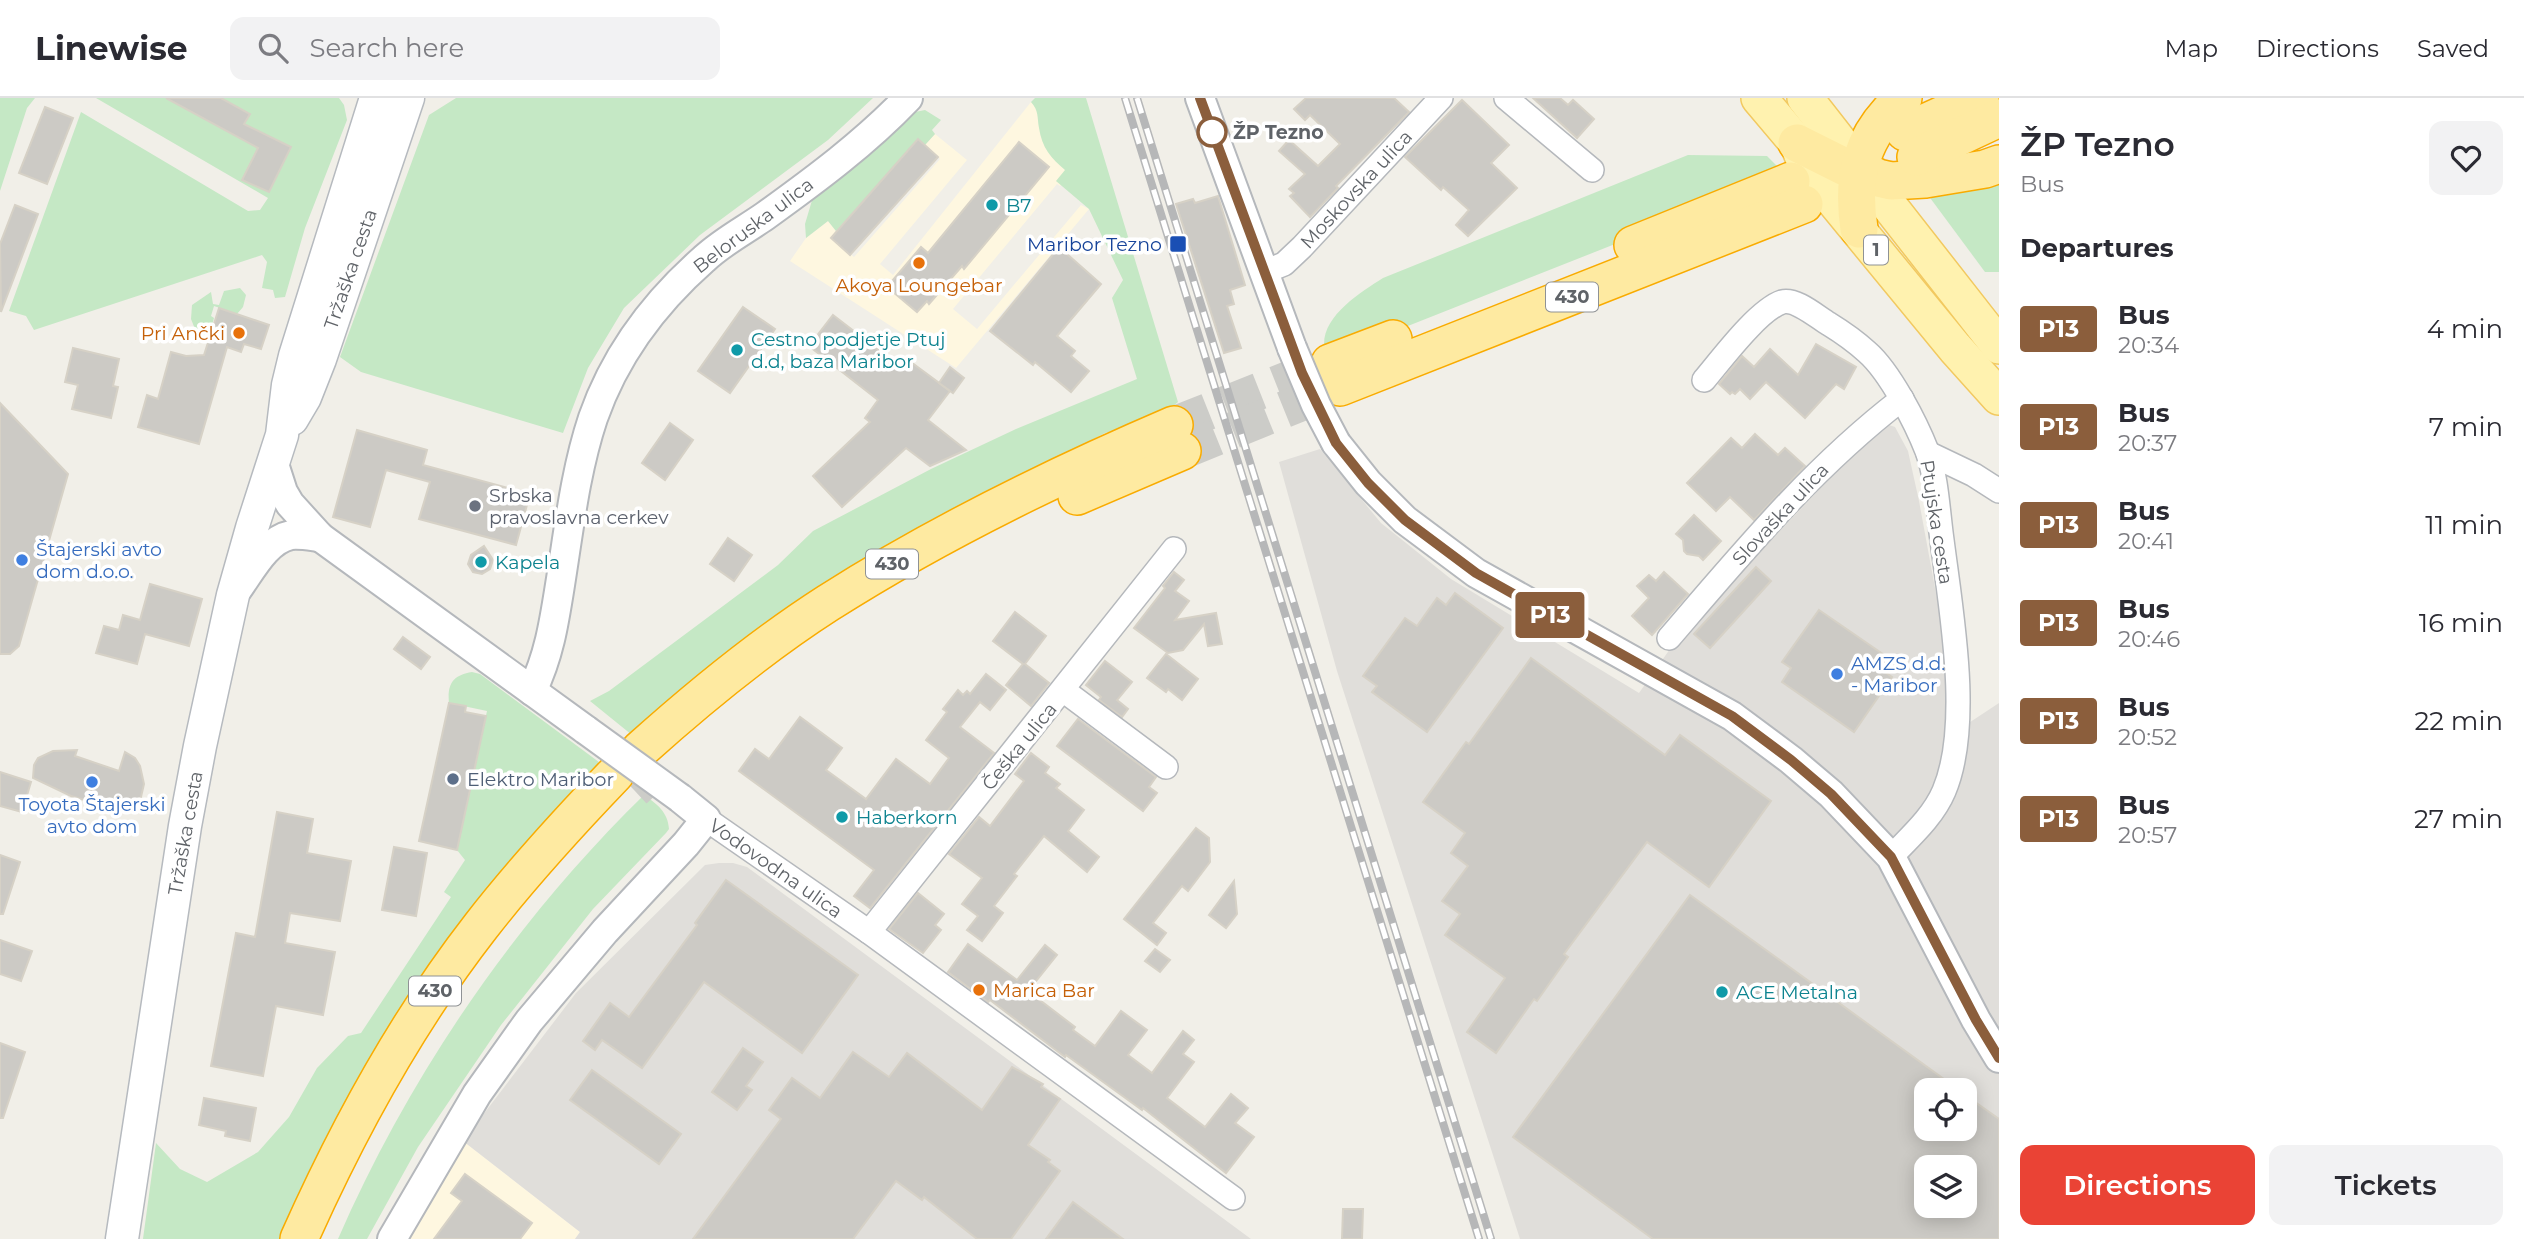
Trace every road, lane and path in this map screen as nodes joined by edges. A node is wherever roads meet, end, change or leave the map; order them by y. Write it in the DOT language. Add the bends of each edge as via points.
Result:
graph roads {
  1 [pos="376,98"];
  2 [pos="408,98"];
  3 [pos="908,98"];
  4 [pos="1200,98"];
  5 [pos="1441,98"];
  6 [pos="1506,98"];
  7 [pos="1759,98"];
  8 [pos="1805,98"];
  9 [pos="1980,98"];
  10 [pos="1999,118"];
  11 [pos="1908,129"];
  12 [pos="1797,143"];
  13 [pos="1999,164"];
  14 [pos="1858,168"];
  15 [pos="1592,170"];
  16 [pos="1797,192"];
  17 [pos="1859,229"];
  18 [pos="1264,272"];
  19 [pos="1999,346"];
  20 [pos="1335,375"];
  21 [pos="1704,380"];
  22 [pos="1999,397"];
  23 [pos="1902,399"];
  24 [pos="1178,438"];
  25 [pos="277,448"];
  26 [pos="1928,453"];
  27 [pos="1999,491"];
  28 [pos="320,537"];
  29 [pos="1174,550"];
  30 [pos="233,595"];
  31 [pos="1669,638"];
  32 [pos="1063,690"];
  33 [pos="532,691"];
  34 [pos="1166,767"];
  35 [pos="637,770"];
  36 [pos="706,820"];
  37 [pos="1891,857"];
  38 [pos="869,932"];
  39 [pos="1999,1058"];
  40 [pos="1233,1198"];
  41 [pos="122,1239"];
  42 [pos="299,1239"];
  43 [pos="326,1239"];
  44 [pos="392,1239"];
  1 -- 25 [label="main road, Tržaška cesta" via="295,356"];
  2 -- 25 [label="main road, Tržaška cesta" via="320,359"];
  3 -- 33 [label="street, Beloruska ulica" via="879,129 706,256 639,327 590,429 578,473 545,665"];
  4 -- 18 [label="street"];
  5 -- 18 [label="street, Moskovska ulica" via="1302,247 1284,264"];
  6 -- 15 [label="street"];
  7 -- 12 [label="main road, 1"];
  8 -- 14 [label="main road, 1"];
  9 -- 11 [label="highway"];
  10 -- 11 [label="highway"];
  11 -- 14 [label="highway" via="1870,137"];
  12 -- 14 [label="highway" via="1845,167"];
  12 -- 17 [label="main road, 1" via="1817,180"];
  13 -- 14 [label="highway" via="1902,181 1878,178"];
  14 -- 17 [label="highway"];
  14 -- 19 [label="main road, 1"];
  16 -- 20 [label="highway, 430"];
  17 -- 22 [label="main road, 1"];
  18 -- 37 [label="street, bridge" via="1292,348 1336,443 1405,520 1476,573 1732,716 1831,794"];
  21 -- 23 [label="street, Ptujska cesta" via="1764,314 1782,302 1792,302 1869,353"];
  23 -- 26 [label="street, Ptujska cesta"];
  23 -- 31 [label="street, Slovaška ulica" via="1775,514"];
  24 -- 35 [label="highway, 430" via="1001,505 869,578 707,692"];
  25 -- 28 [label="street, Vodovodna ulica" via="283,492"];
  25 -- 30 [label="main road, Tržaška cesta"];
  26 -- 27 [label="street"];
  26 -- 37 [label="street, Ptujska cesta" via="1951,618 1957,724 1944,792 1926,821"];
  28 -- 30 [label="street" via="291,536 277,541"];
  28 -- 33 [label="street, Vodovodna ulica"];
  29 -- 32 [label="street, Češka ulica"];
  30 -- 41 [label="main road, Tržaška cesta" via="185,827"];
  32 -- 34 [label="street, Češka ulica"];
  32 -- 38 [label="street, Češka ulica"];
  33 -- 36 [label="street, Vodovodna ulica, bridge"];
  35 -- 42 [label="highway, 430" via="566,825 450,968 372,1093"];
  35 -- 43 [label="highway, 430" via="477,973 398,1098"];
  36 -- 38 [label="street, Vodovodna ulica"];
  36 -- 44 [label="street" via="529,1021 477,1094"];
  37 -- 39 [label="street"];
  38 -- 40 [label="street, Vodovodna ulica"];
}
